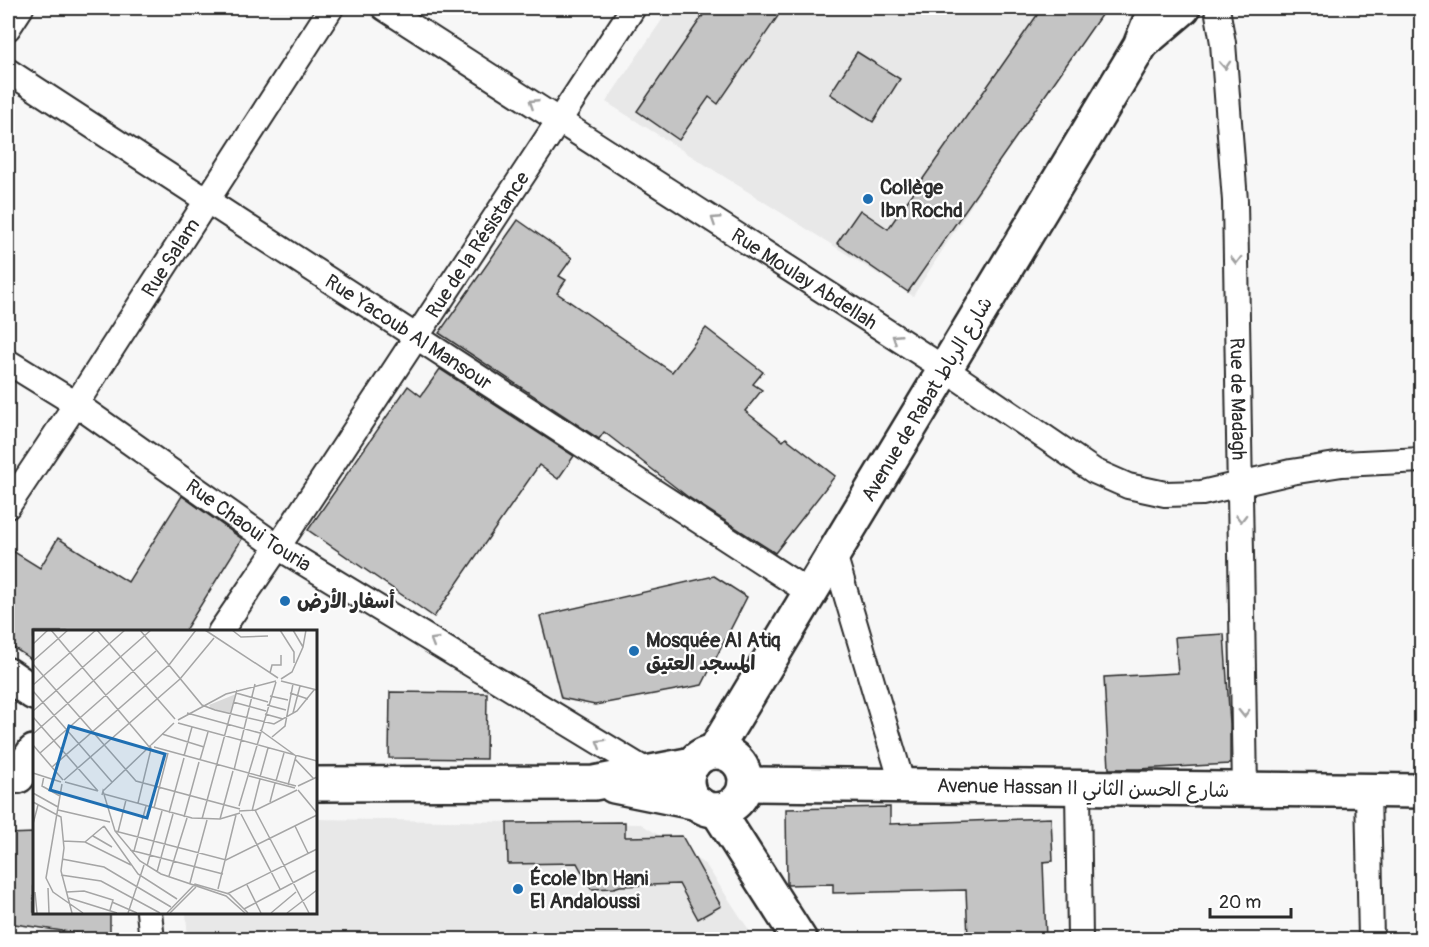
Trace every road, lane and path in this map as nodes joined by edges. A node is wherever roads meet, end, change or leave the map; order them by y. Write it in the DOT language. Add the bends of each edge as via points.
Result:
graph roads {
  1 [pos="21,8"];
  2 [pos="331,8"];
  3 [pos="384,8"];
  4 [pos="633,8"];
  5 [pos="1155,8"];
  6 [pos="1183,8"];
  7 [pos="1217,8"];
  8 [pos="8,28"];
  9 [pos="1140,46"];
  10 [pos="8,71"];
  11 [pos="560,120"];
  12 [pos="206,201"];
  13 [pos="416,338"];
  14 [pos="8,362"];
  15 [pos="945,369"];
  16 [pos="76,404"];
  17 [pos="1422,460"];
  18 [pos="1241,485"];
  19 [pos="8,506"];
  20 [pos="278,547"];
  21 [pos="834,554"];
  22 [pos="810,593"];
  23 [pos="221,630"];
  24 [pos="8,675"];
  25 [pos="33,692"];
  26 [pos="703,758"];
  27 [pos="650,773"];
  28 [pos="594,783"];
  29 [pos="316,784"];
  30 [pos="745,784"];
  31 [pos="903,786"];
  32 [pos="1078,788"];
  33 [pos="1245,789"];
  34 [pos="1368,790"];
  35 [pos="1422,791"];
  36 [pos="708,806"];
  37 [pos="149,914"];
  38 [pos="152,939"];
  39 [pos="800,939"];
  40 [pos="1080,939"];
  41 [pos="1371,939"];
  1 -- 8 [label="street"];
  2 -- 12 [label="street, Rue Salam"];
  11 -- 3 [label="street, Rue Moulay Abdellah, one-way"];
  4 -- 11 [label="street, Rue de la Résistance"];
  5 -- 9 [label="street, Avenue de Rabat شارع الرباط"];
  6 -- 9 [label="street, Avenue de Rabat شارع الرباط"];
  7 -- 18 [label="street, Rue de Madagh, one-way" via="1235,201"];
  9 -- 15 [label="street, Avenue de Rabat شارع الرباط"];
  10 -- 12 [label="street, Rue Yacoub Al Mansour"];
  11 -- 13 [label="street, Rue de la Résistance"];
  15 -- 11 [label="street, Rue Moulay Abdellah, one-way"];
  12 -- 13 [label="street, Rue Yacoub Al Mansour"];
  12 -- 16 [label="street, Rue Salam"];
  13 -- 20 [label="street, Rue de la Résistance"];
  13 -- 22 [label="street, Rue Yacoub Al Mansour"];
  14 -- 16 [label="street, Rue Chaoui Touria"];
  15 -- 18 [label="street, Rue Moulay Abdellah" via="1094,471 1128,486 1184,494"];
  15 -- 21 [label="street, Avenue de Rabat شارع الرباط"];
  16 -- 19 [label="street, Rue Salam"];
  16 -- 20 [label="street, Rue Chaoui Touria"];
  17 -- 18 [label="street, Rue Moulay Abdellah" via="1342,464"];
  18 -- 33 [label="street, Rue de Madagh, one-way"];
  20 -- 23 [label="street, Rue de la Résistance"];
  27 -- 20 [label="street, Rue Chaoui Touria, one-way"];
  21 -- 22 [label="street, Avenue de Rabat شارع الرباط"];
  21 -- 31 [label="street"];
  22 -- 26 [label="street, Avenue de Rabat شارع الرباط"];
  24 -- 25 [label="street"];
  26 -- 27 [label="street"];
  26 -- 30 [label="street" via="724,753 733,757 745,774"];
  26 -- 36 [label="street" via="689,772 687,780 692,796"];
  27 -- 28 [label="street"];
  28 -- 29 [label="street"];
  28 -- 36 [label="street"];
  30 -- 31 [label="street, Avenue Hassan II شارع الحسن الثاني"];
  30 -- 36 [label="street" via="742,794 728,808"];
  31 -- 32 [label="street, Avenue Hassan II شارع الحسن الثاني"];
  32 -- 33 [label="street, Avenue Hassan II شارع الحسن الثاني"];
  32 -- 40 [label="street"];
  33 -- 34 [label="street, Avenue Hassan II شارع الحسن الثاني"];
  34 -- 35 [label="street, Avenue Hassan II شارع الحسن الثاني"];
  34 -- 41 [label="street"];
  36 -- 39 [label="street"];
  37 -- 38 [label="street"];
}
